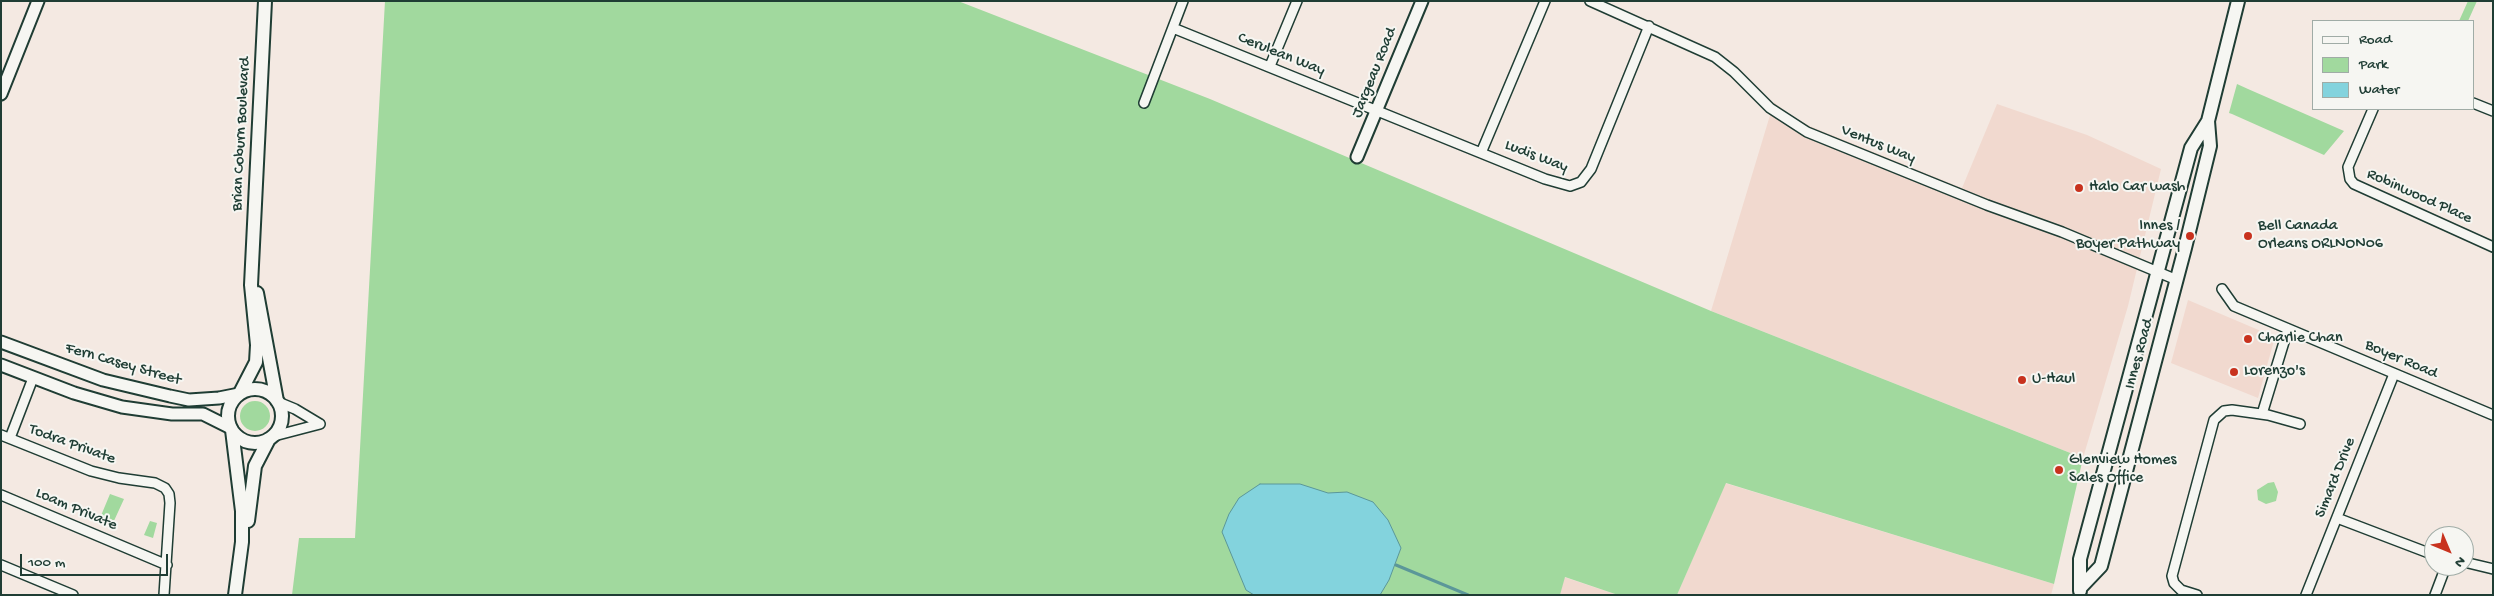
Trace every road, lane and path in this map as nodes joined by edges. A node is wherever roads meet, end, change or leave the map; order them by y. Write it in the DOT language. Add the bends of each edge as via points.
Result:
graph roads {
  1 [pos="38,1"];
  2 [pos="265,1"];
  3 [pos="1184,1"];
  4 [pos="1297,1"];
  5 [pos="1422,1"];
  6 [pos="1545,1"];
  7 [pos="1590,1"];
  8 [pos="2238,1"];
  9 [pos="1649,26"];
  10 [pos="1173,28"];
  11 [pos="1270,66"];
  12 [pos="1,94"];
  13 [pos="1144,103"];
  14 [pos="2474,103"];
  15 [pos="1378,110"];
  16 [pos="2373,110"];
  17 [pos="2493,111"];
  18 [pos="2208,121"];
  19 [pos="1482,153"];
  20 [pos="1357,157"];
  21 [pos="2493,247"];
  22 [pos="252,269"];
  23 [pos="2159,271"];
  24 [pos="2177,280"];
  25 [pos="2222,289"];
  26 [pos="2288,329"];
  27 [pos="1,342"];
  28 [pos="1,365"];
  29 [pos="2394,374"];
  30 [pos="33,378"];
  31 [pos="240,394"];
  32 [pos="278,402"];
  33 [pos="2262,414"];
  34 [pos="2493,415"];
  35 [pos="2300,424"];
  36 [pos="232,429"];
  37 [pos="6,436"];
  38 [pos="271,437"];
  39 [pos="1,495"];
  40 [pos="2336,518"];
  41 [pos="242,542"];
  42 [pos="2424,551"];
  43 [pos="2474,564"];
  44 [pos="1,565"];
  45 [pos="167,565"];
  46 [pos="2493,569"];
  47 [pos="2442,576"];
  48 [pos="2080,591"];
  49 [pos="73,595"];
  50 [pos="164,595"];
  51 [pos="235,595"];
  52 [pos="2197,595"];
  53 [pos="2306,595"];
  54 [pos="2434,595"];
  1 -- 12 [label="street"];
  2 -- 22 [label="main road, Brian Coburn Boulevard"];
  3 -- 10 [label="street"];
  4 -- 11 [label="street"];
  5 -- 15 [label="street, Jargeau Road"];
  6 -- 19 [label="street"];
  7 -- 9 [label="street, Ventus Way"];
  8 -- 18 [label="main road, Innes Road"];
  9 -- 19 [label="street, Ludis Way" via="1593,165 1579,183 1570,186 1558,184"];
  9 -- 23 [label="street, Ventus Way" via="1720,60 1774,111 1807,132"];
  10 -- 11 [label="street, Cerulean Way"];
  10 -- 13 [label="street"];
  11 -- 15 [label="street, Cerulean Way"];
  14 -- 17 [label="street"];
  15 -- 19 [label="street, Ludis Way"];
  15 -- 20 [label="street, Jargeau Road"];
  16 -- 21 [label="street, Robinwood Place" via="2348,168 2350,180"];
  18 -- 23 [label="main road, Innes Road" via="2191,148"];
  18 -- 24 [label="main road, Innes Road" via="2210,146"];
  22 -- 31 [label="main road, Brian Coburn Boulevard" via="256,362"];
  22 -- 32 [label="main road, Brian Coburn Boulevard"];
  23 -- 24 [label="street, Ventus Way"];
  23 -- 48 [label="main road, Innes Road" via="2080,559"];
  24 -- 48 [label="main road, Innes Road" via="2101,566"];
  25 -- 26 [label="street, Boyer Road" via="2234,306"];
  26 -- 29 [label="street, Boyer Road"];
  26 -- 33 [label="street"];
  27 -- 31 [label="street, Fern Casey Street" via="103,380 170,396 189,400"];
  28 -- 30 [label="street, Fern Casey Street"];
  29 -- 34 [label="street, Boyer Road"];
  29 -- 40 [label="street, Simard Drive"];
  30 -- 36 [label="street, Fern Casey Street" via="122,406 172,414 203,414"];
  30 -- 37 [label="street, Todra Private"];
  31 -- 32 [label="main road" via="264,390"];
  31 -- 36 [label="main road" via="228,411"];
  32 -- 38 [label="main road" via="282,421"];
  32 -- 38 [label="street" via="320,424"];
  33 -- 35 [label="street"];
  33 -- 52 [label="street" via="2232,410 2224,411 2214,420 2172,576 2181,590"];
  36 -- 38 [label="main road" via="245,441 261,442"];
  36 -- 41 [label="main road" via="240,480"];
  37 -- 45 [label="street, Todra Private" via="91,471 155,483 165,488 170,499"];
  38 -- 41 [label="main road" via="254,466 248,521"];
  39 -- 45 [label="street, Loam Private"];
  40 -- 42 [label="street"];
  40 -- 53 [label="street, Simard Drive"];
  41 -- 51 [label="main road"];
  43 -- 46 [label="street"];
  44 -- 49 [label="street"];
  45 -- 50 [label="street, Todra Private"];
  47 -- 54 [label="street"];
}
